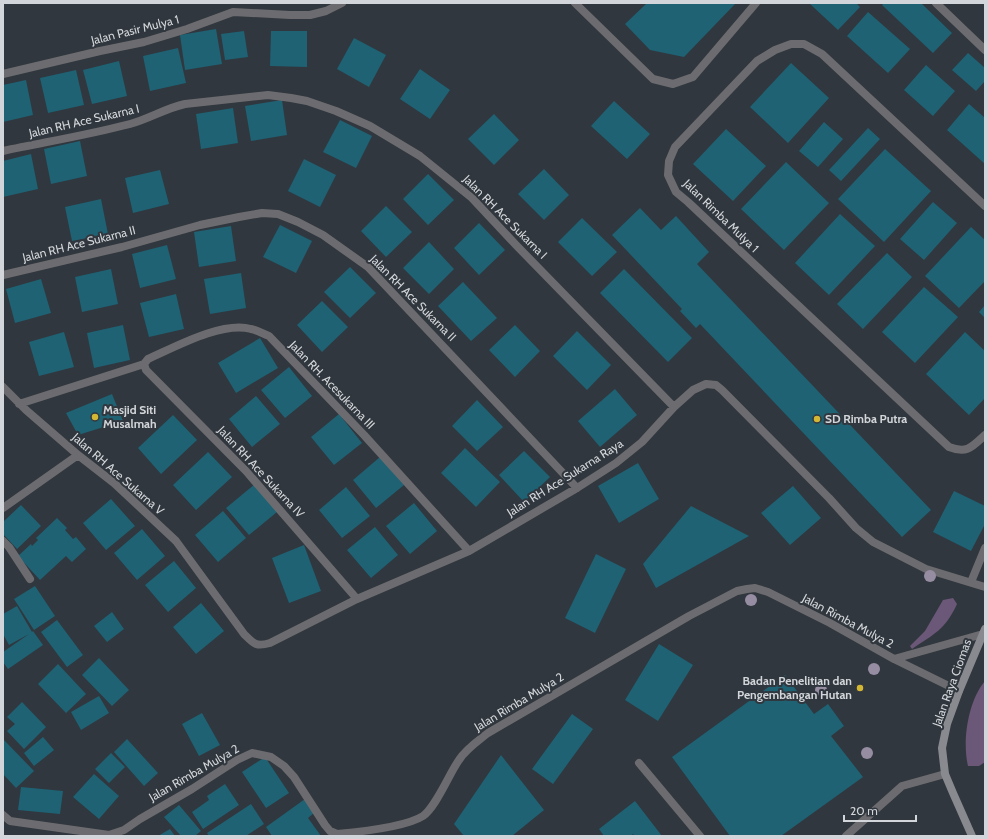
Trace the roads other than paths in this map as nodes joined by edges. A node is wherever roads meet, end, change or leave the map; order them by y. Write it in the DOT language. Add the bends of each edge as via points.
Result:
graph roads {
  1 [pos="342,3"];
  2 [pos="575,3"];
  3 [pos="756,3"];
  4 [pos="936,3"];
  5 [pos="985,50"];
  6 [pos="3,74"];
  7 [pos="3,151"];
  8 [pos="985,206"];
  9 [pos="3,275"];
  10 [pos="144,364"];
  11 [pos="3,388"];
  12 [pos="20,404"];
  13 [pos="674,407"];
  14 [pos="985,435"];
  15 [pos="78,455"];
  16 [pos="577,488"];
  17 [pos="3,508"];
  18 [pos="3,541"];
  19 [pos="985,548"];
  20 [pos="469,550"];
  21 [pos="30,580"];
  22 [pos="971,582"];
  23 [pos="985,587"];
  24 [pos="357,599"];
  25 [pos="984,631"];
  26 [pos="253,643"];
  27 [pos="894,659"];
  28 [pos="959,691"];
  29 [pos="639,763"];
  30 [pos="946,774"];
  31 [pos="3,815"];
  32 [pos="105,835"];
  33 [pos="346,835"];
  34 [pos="700,836"];
  35 [pos="846,836"];
  36 [pos="972,836"];
  1 -- 6 [label="street, Jalan Pasir Mulya 1" via="310,15 233,12 144,42"];
  2 -- 3 [label="street" via="653,79 673,84 693,77"];
  4 -- 5 [label="street"];
  7 -- 13 [label="street, Jalan RH Ace Sukarna I" via="130,124 185,104 268,95 307,101 336,111 370,126 420,156 472,198"];
  8 -- 14 [label="street, Jalan Rimba Mulya 1" via="822,54 804,44 791,44 757,60 675,147 669,161 668,175 676,192 949,447 964,450"];
  9 -- 16 [label="street, Jalan RH Ace Sukarna II" via="239,217 262,213 278,214 323,235 368,267"];
  10 -- 12 [label="street, Jalan RH. Acesukarna III"];
  10 -- 20 [label="street, Jalan RH. Acesukarna III" via="148,359 213,331 234,327 251,328 269,336"];
  10 -- 24 [label="street, Jalan RH Ace Sukarna IV" via="146,370 246,471"];
  11 -- 12 [label="street, Jalan RH Ace Sukarna V"];
  12 -- 15 [label="street, Jalan RH Ace Sukarna V"];
  13 -- 16 [label="street, Jalan RH Ace Sukarna Raya" via="642,442 616,463"];
  13 -- 22 [label="street, Jalan RH Ace Sukarna Raya" via="699,386 716,385 856,528 873,542 926,569"];
  15 -- 17 [label="street"];
  15 -- 26 [label="street, Jalan RH Ace Sukarna V" via="114,483 176,541"];
  16 -- 20 [label="street, Jalan RH Ace Sukarna Raya"];
  18 -- 21 [label="street"];
  19 -- 22 [label="street"];
  20 -- 24 [label="street, Jalan RH Ace Sukarna Raya"];
  22 -- 23 [label="street, Jalan RH Ace Sukarna Raya"];
  24 -- 26 [label="street, Jalan RH Ace Sukarna Raya" via="270,643 261,646"];
  25 -- 27 [label="street, Jalan Rimba Mulya 2"];
  25 -- 28 [label="main road, Jalan Raya Ciomas"];
  27 -- 28 [label="street, Jalan Rimba Mulya 2"];
  27 -- 33 [label="street, Jalan Rimba Mulya 2" via="768,592 755,588 737,591 689,616 488,733 459,759 424,816 410,822"];
  28 -- 30 [label="main road, Jalan Raya Ciomas" via="947,724 942,748"];
  29 -- 34 [label="street"];
  30 -- 35 [label="street" via="902,786"];
  30 -- 36 [label="main road, Jalan Raya Ciomas"];
  31 -- 32 [label="street, Jalan Rimba Mulya 2" via="10,821"];
  32 -- 33 [label="street, Jalan Rimba Mulya 2" via="124,830 237,760 252,754 271,757 284,766 330,831"];
}
